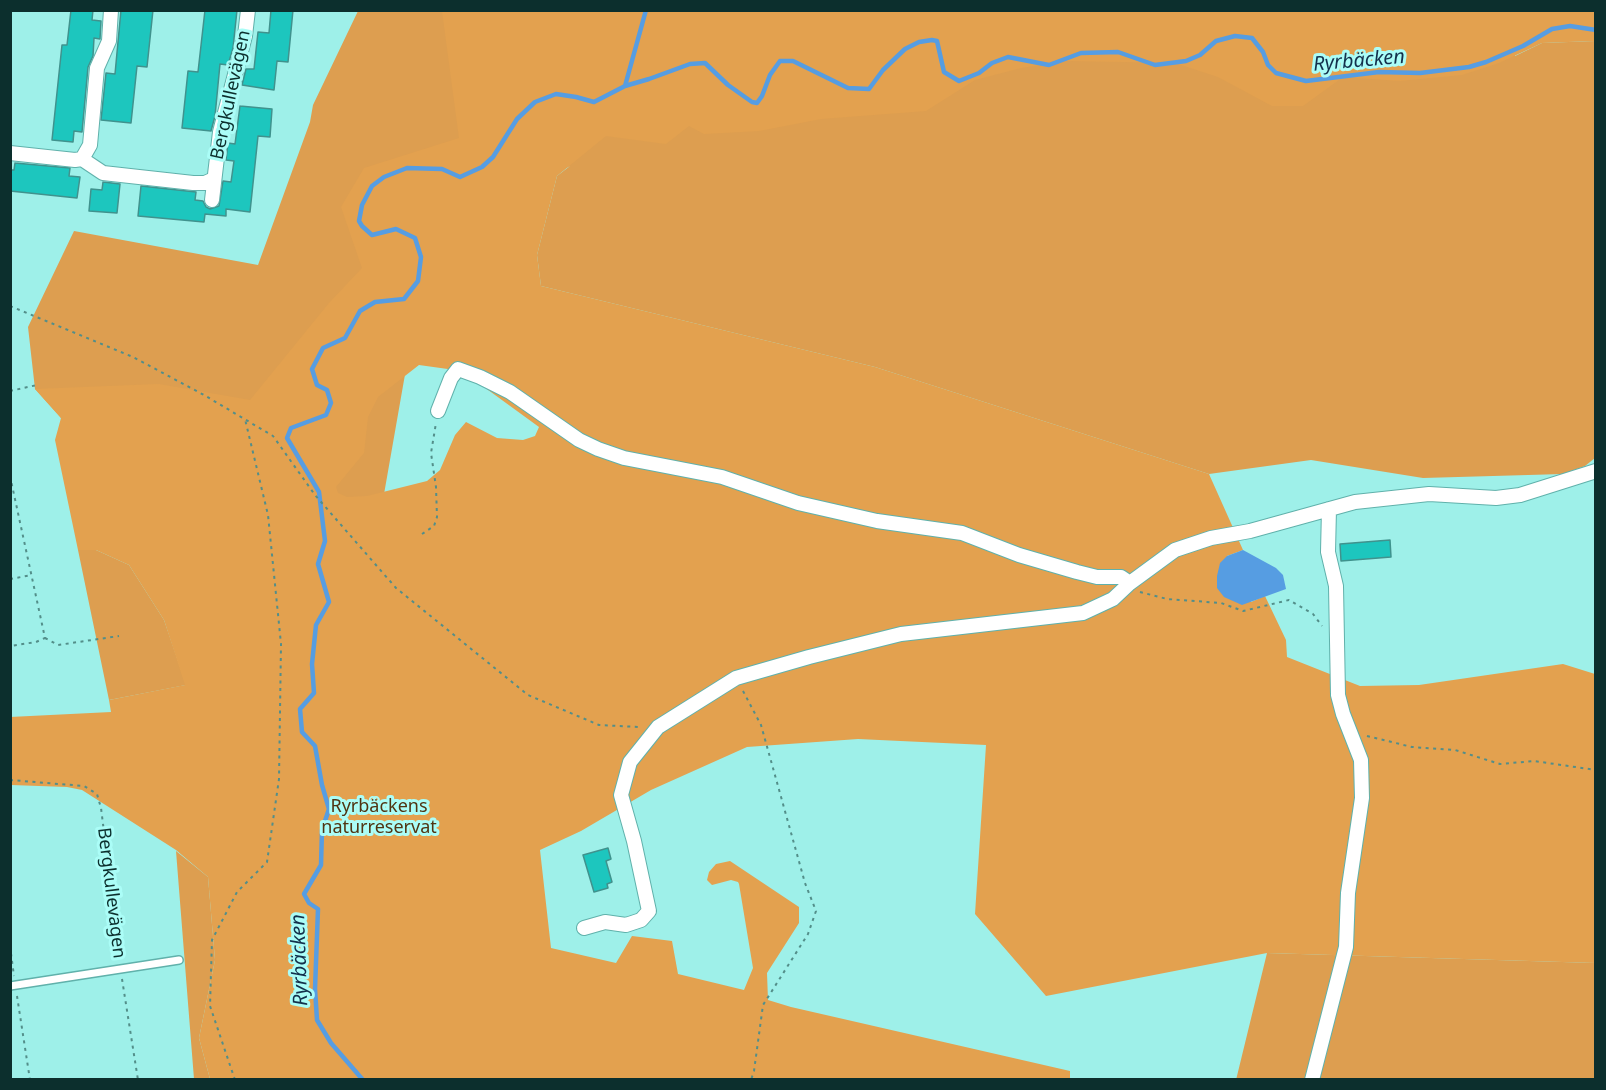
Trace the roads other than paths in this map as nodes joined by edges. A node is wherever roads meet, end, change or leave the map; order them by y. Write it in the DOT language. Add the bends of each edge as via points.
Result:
graph roads {
  1 [pos="111,10"];
  2 [pos="248,10"];
  3 [pos="10,153"];
  4 [pos="82,159"];
  5 [pos="214,179"];
  6 [pos="212,200"];
  7 [pos="438,411"];
  8 [pos="1596,471"];
  9 [pos="1329,509"];
  10 [pos="1128,586"];
  11 [pos="584,928"];
  12 [pos="179,960"];
  13 [pos="13,985"];
  14 [pos="1312,1080"];
  1 -- 4 [label="street" via="109,41 97,68 90,145"];
  2 -- 5 [label="street, Bergkullevägen" via="220,132"];
  3 -- 4 [label="street, Bergkullevägen"];
  4 -- 5 [label="street, Bergkullevägen" via="103,173 193,183"];
  5 -- 6 [label="street, Bergkullevägen"];
  7 -- 10 [label="street" via="458,369 510,392 579,440 624,458 722,477 798,503 877,521 962,533 1077,572 1121,577"];
  8 -- 9 [label="street" via="1520,495 1496,498 1429,494 1355,502"];
  9 -- 10 [label="street" via="1175,550"];
  9 -- 14 [label="street" via="1328,552 1336,586 1338,695 1361,760 1362,798 1348,893 1346,947"];
  10 -- 11 [label="street" via="1113,599 1083,613 901,634 736,678 658,728 630,762 621,795 650,911 641,920 626,925 604,922"];
  12 -- 13 [label="lane"];
}
